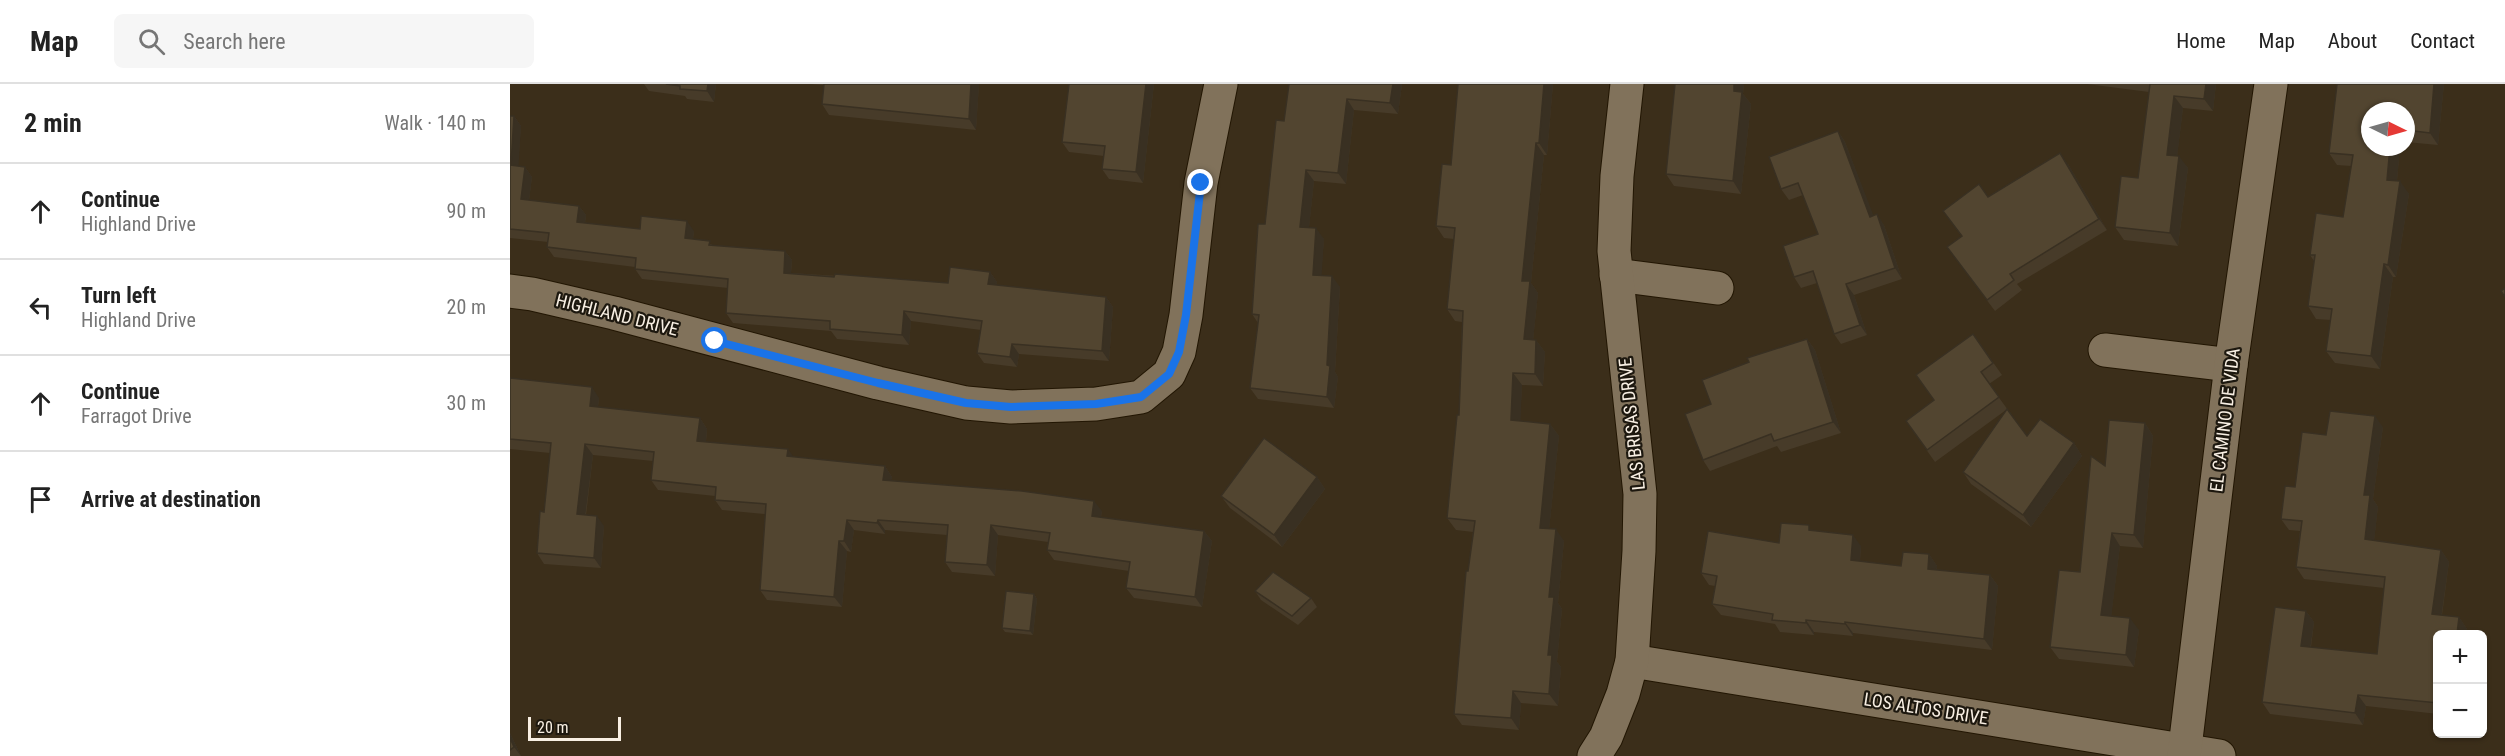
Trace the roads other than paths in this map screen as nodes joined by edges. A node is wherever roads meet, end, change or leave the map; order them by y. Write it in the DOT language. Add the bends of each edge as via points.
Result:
graph roads {
  1 [pos="1221,84"];
  2 [pos="1627,84"];
  3 [pos="2271,84"];
  4 [pos="1616,275"];
  5 [pos="1717,288"];
  6 [pos="510,291"];
  7 [pos="2105,350"];
  8 [pos="2231,365"];
  9 [pos="1632,662"];
  10 [pos="2185,754"];
  11 [pos="1594,756"];
  12 [pos="2219,756"];
  1 -- 6 [label="street, HIGHLAND DRIVE" via="1201,183 1179,352 1169,374 1141,397 1096,404 1011,407 966,403 614,313"];
  2 -- 4 [label="street, LAS BRISAS DRIVE" via="1617,176"];
  3 -- 8 [label="street, EL CAMINO DE VIDA"];
  4 -- 5 [label="street"];
  4 -- 9 [label="street, LAS BRISAS DRIVE" via="1640,494"];
  7 -- 8 [label="street"];
  8 -- 10 [label="street, EL CAMINO DE VIDA"];
  9 -- 10 [label="street, LOS ALTOS DRIVE"];
  9 -- 11 [label="street, LAS BRISAS DRIVE" via="1606,737"];
  10 -- 12 [label="street, LOS ALTOS DRIVE"];
}
